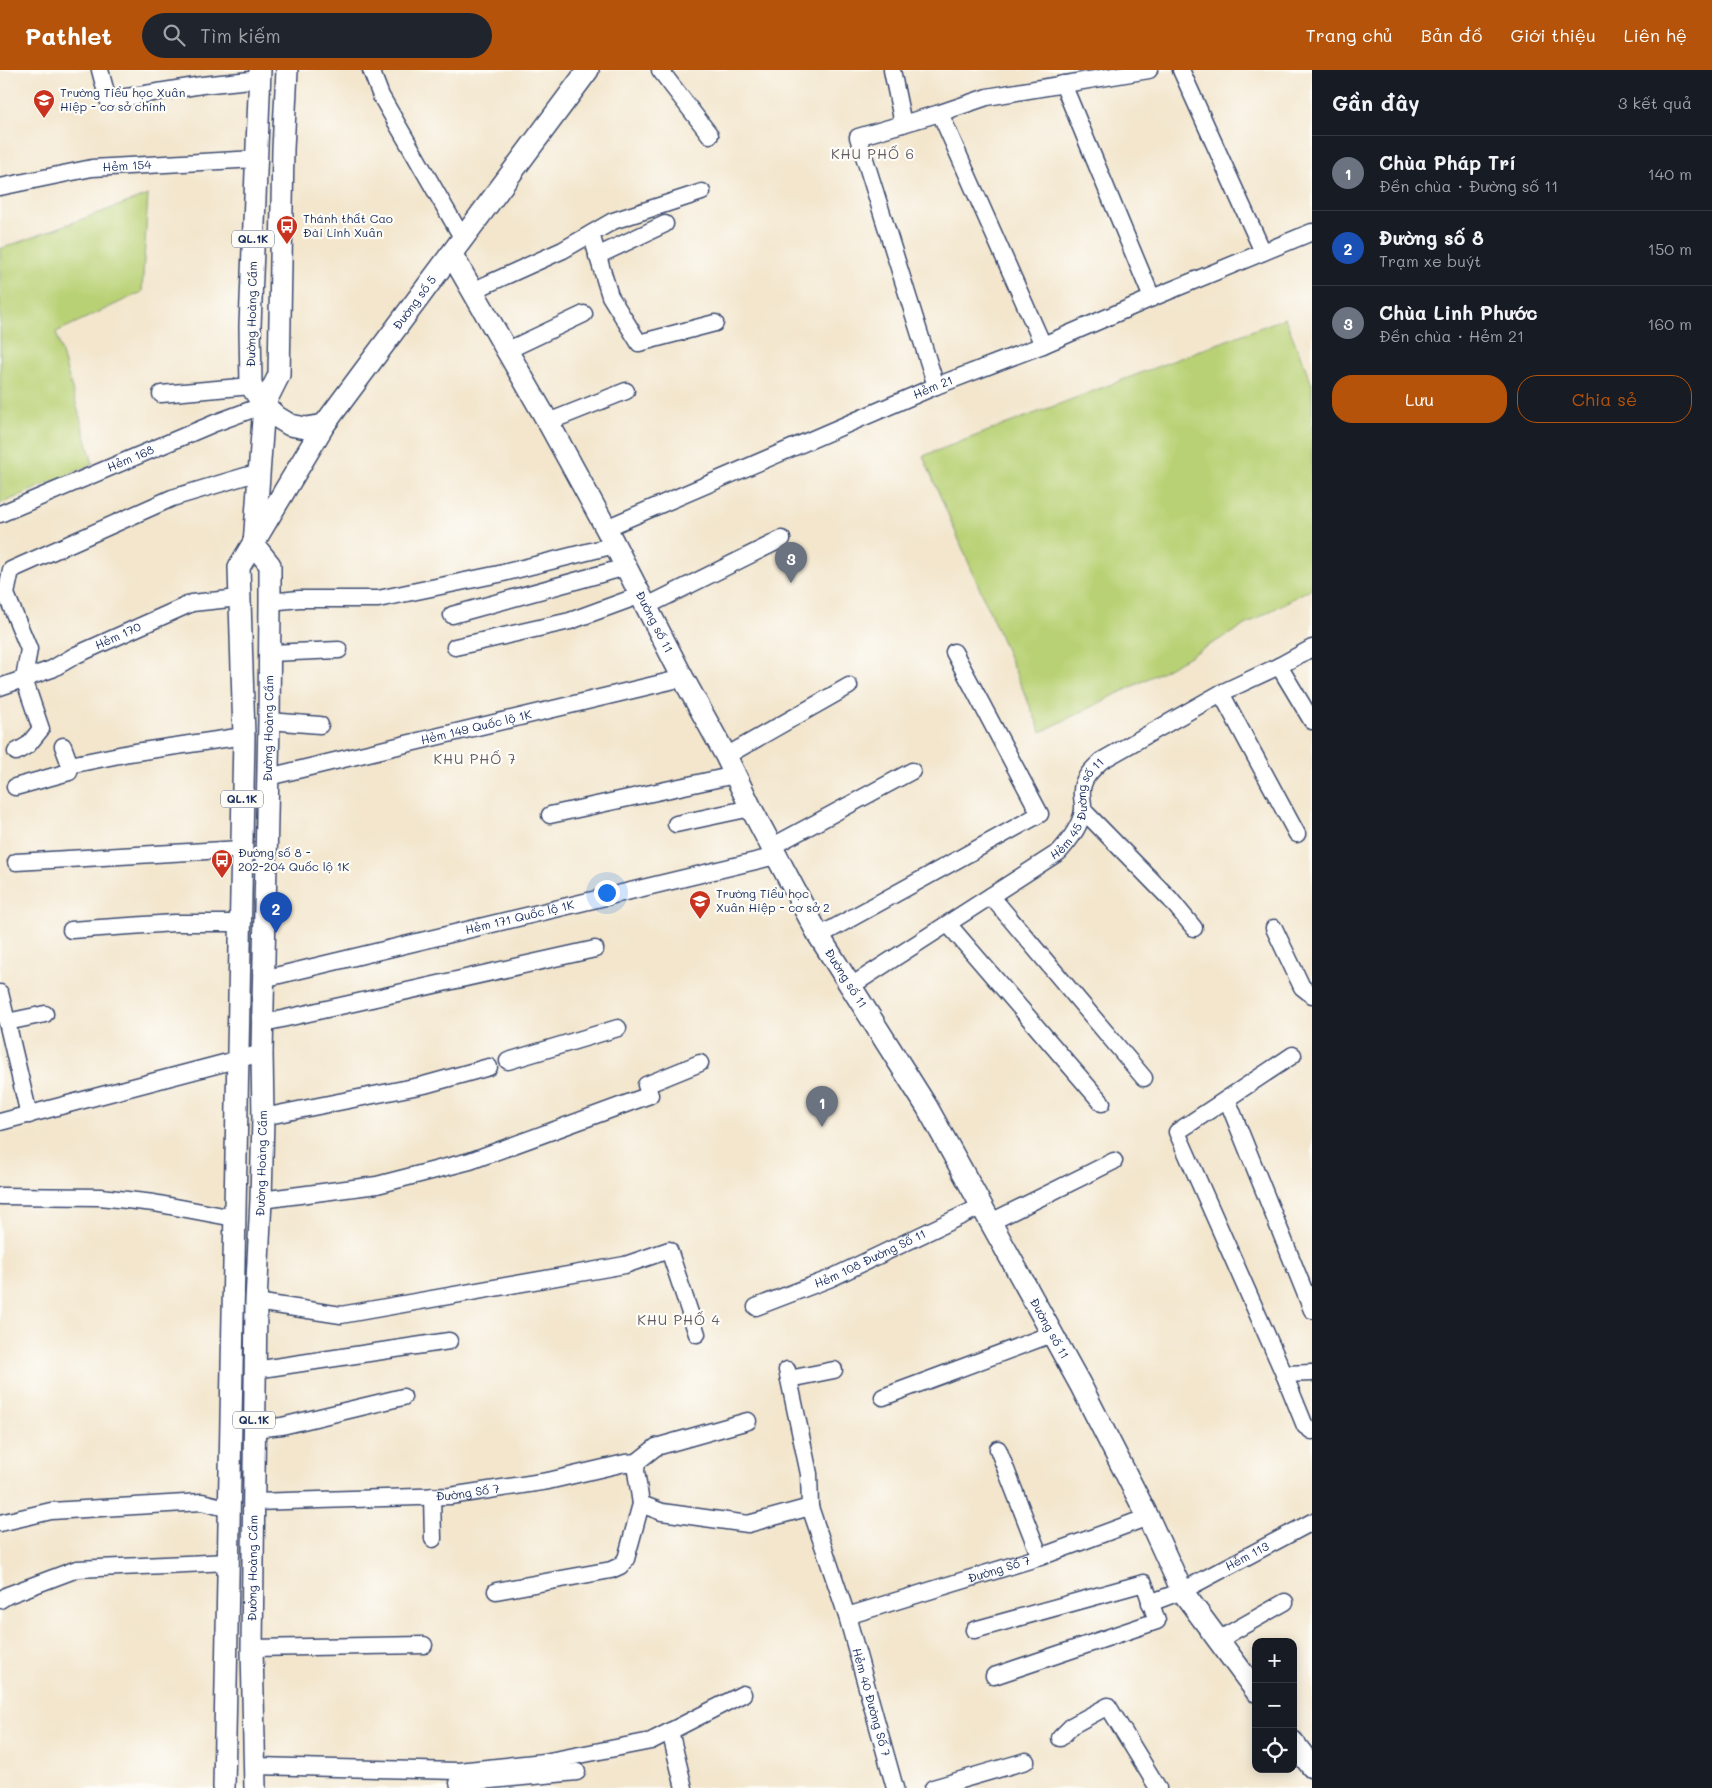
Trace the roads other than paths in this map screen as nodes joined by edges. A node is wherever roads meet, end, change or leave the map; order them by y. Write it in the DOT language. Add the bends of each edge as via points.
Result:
graph roads {
  1 [pos="100,70"];
  2 [pos="287,70"];
  3 [pos="372,70"];
  4 [pos="588,70"];
  5 [pos="660,70"];
  6 [pos="892,70"];
  7 [pos="1149,70"];
  8 [pos="1181,70"];
  9 [pos="260,75"];
  10 [pos="1063,84"];
  11 [pos="940,113"];
  12 [pos="903,124"];
  13 [pos="710,135"];
  14 [pos="256,159"];
  15 [pos="0,188"];
  16 [pos="702,192"];
  17 [pos="665,224"];
  18 [pos="1312,232"];
  19 [pos="591,234"];
  20 [pos="457,247"];
  21 [pos="1263,252"];
  22 [pos="598,256"];
  23 [pos="472,291"];
  24 [pos="1152,298"];
  25 [pos="584,314"];
  26 [pos="715,323"];
  27 [pos="1043,345"];
  28 [pos="506,351"];
  29 [pos="251,386"];
  30 [pos="936,386"];
  31 [pos="626,391"];
  32 [pos="161,394"];
  33 [pos="264,405"];
  34 [pos="548,422"];
  35 [pos="324,425"];
  36 [pos="259,472"];
  37 [pos="0,514"];
  38 [pos="610,537"];
  39 [pos="782,539"];
  40 [pos="254,545"];
  41 [pos="626,567"];
  42 [pos="239,598"];
  43 [pos="644,600"];
  44 [pos="270,602"];
  45 [pos="452,615"];
  46 [pos="455,647"];
  47 [pos="1312,648"];
  48 [pos="339,650"];
  49 [pos="954,652"];
  50 [pos="270,653"];
  51 [pos="1279,666"];
  52 [pos="683,678"];
  53 [pos="24,679"];
  54 [pos="849,686"];
  55 [pos="0,687"];
  56 [pos="1221,694"];
  57 [pos="269,721"];
  58 [pos="1312,721"];
  59 [pos="320,725"];
  60 [pos="244,736"];
  61 [pos="63,746"];
  62 [pos="16,752"];
  63 [pos="70,766"];
  64 [pos="730,766"];
  65 [pos="912,771"];
  66 [pos="268,776"];
  67 [pos="15,787"];
  68 [pos="751,808"];
  69 [pos="1083,810"];
  70 [pos="550,815"];
  71 [pos="676,824"];
  72 [pos="1297,834"];
  73 [pos="241,849"];
  74 [pos="774,851"];
  75 [pos="16,862"];
  76 [pos="991,896"];
  77 [pos="240,923"];
  78 [pos="948,924"];
  79 [pos="1194,928"];
  80 [pos="1274,928"];
  81 [pos="71,930"];
  82 [pos="819,936"];
  83 [pos="595,949"];
  84 [pos="263,979"];
  85 [pos="851,986"];
  86 [pos="0,993"];
  87 [pos="1312,995"];
  88 [pos="45,1014"];
  89 [pos="7,1022"];
  90 [pos="264,1023"];
  91 [pos="618,1028"];
  92 [pos="262,1053"];
  93 [pos="1293,1055"];
  94 [pos="238,1058"];
  95 [pos="508,1061"];
  96 [pos="700,1062"];
  97 [pos="489,1067"];
  98 [pos="1144,1078"];
  99 [pos="1227,1099"];
  100 [pos="1102,1103"];
  101 [pos="29,1115"];
  102 [pos="263,1117"];
  103 [pos="0,1122"];
  104 [pos="1114,1161"];
  105 [pos="0,1196"];
  106 [pos="261,1200"];
  107 [pos="987,1214"];
  108 [pos="234,1218"];
  109 [pos="256,1302"];
  110 [pos="756,1307"];
  111 [pos="1312,1310"];
  112 [pos="697,1334"];
  113 [pos="1052,1334"];
  114 [pos="449,1342"];
  115 [pos="255,1370"];
  116 [pos="834,1370"];
  117 [pos="1312,1373"];
  118 [pos="1284,1374"];
  119 [pos="403,1397"];
  120 [pos="882,1397"];
  121 [pos="748,1421"];
  122 [pos="254,1429"];
  123 [pos="1312,1431"];
  124 [pos="998,1449"];
  125 [pos="637,1462"];
  126 [pos="432,1496"];
  127 [pos="254,1502"];
  128 [pos="641,1504"];
  129 [pos="810,1507"];
  130 [pos="230,1509"];
  131 [pos="1148,1518"];
  132 [pos="0,1523"];
  133 [pos="1312,1523"];
  134 [pos="434,1540"];
  135 [pos="1040,1557"];
  136 [pos="229,1562"];
  137 [pos="496,1591"];
  138 [pos="1182,1591"];
  139 [pos="0,1600"];
  140 [pos="1285,1602"];
  141 [pos="1150,1603"];
  142 [pos="847,1616"];
  143 [pos="974,1630"];
  144 [pos="1218,1640"];
  145 [pos="424,1645"];
  146 [pos="252,1648"];
  147 [pos="994,1676"];
  148 [pos="1252,1686"];
  149 [pos="743,1694"];
  150 [pos="670,1731"];
  151 [pos="1060,1738"];
  152 [pos="1297,1747"];
  153 [pos="1026,1761"];
  154 [pos="256,1766"];
  155 [pos="1312,1767"];
  156 [pos="577,1772"];
  157 [pos="458,1781"];
  158 [pos="224,1788"];
  159 [pos="255,1788"];
  160 [pos="684,1788"];
  161 [pos="895,1788"];
  162 [pos="933,1788"];
  163 [pos="1158,1788"];
  1 -- 9 [label="street" via="108,100"];
  2 -- 33 [label="main road, QL.1K" via="278,375"];
  3 -- 20 [label="street"];
  4 -- 20 [label="main road, Đường số 5"];
  5 -- 13 [label="street"];
  6 -- 12 [label="street"];
  7 -- 10 [label="street"];
  8 -- 21 [label="street"];
  9 -- 14 [label="main road, Đường Hoàng Cầm / QL.1K"];
  10 -- 11 [label="street" via="987,97"];
  10 -- 24 [label="street"];
  11 -- 12 [label="street"];
  11 -- 27 [label="street"];
  12 -- 30 [label="street" via="858,137"];
  14 -- 15 [label="street, Hẻm 154" via="92,168"];
  14 -- 29 [label="main road, Đường Hoàng Cầm / QL.1K"];
  16 -- 19 [label="street" via="613,221"];
  17 -- 22 [label="street"];
  18 -- 21 [label="street, Hẻm 21"];
  19 -- 22 [label="street"];
  19 -- 23 [label="street"];
  20 -- 23 [label="main road, Đường số 11"];
  20 -- 35 [label="main road, Đường số 5"];
  21 -- 24 [label="street, Hẻm 21"];
  22 -- 26 [label="street" via="610,296 639,343"];
  23 -- 28 [label="main road, Đường số 11"];
  24 -- 27 [label="street, Hẻm 21"];
  25 -- 28 [label="street"];
  27 -- 30 [label="street, Hẻm 21"];
  28 -- 34 [label="main road, Đường số 11"];
  29 -- 32 [label="street"];
  29 -- 33 [label="main road"];
  30 -- 38 [label="street, Hẻm 21"];
  31 -- 34 [label="street"];
  33 -- 35 [label="main road" via="290,425 306,428"];
  33 -- 36 [label="main road, QL.1K"];
  33 -- 37 [label="street, Hẻm 168"];
  34 -- 38 [label="main road, Đường số 11"];
  35 -- 40 [label="main road, Đường số 5"];
  36 -- 40 [label="main road, QL.1K"];
  36 -- 53 [label="street" via="172,498 11,570 6,594 29,649"];
  38 -- 41 [label="main road, Đường số 11"];
  38 -- 44 [label="street, Hẻm 21" via="500,574 378,599"];
  39 -- 43 [label="street"];
  40 -- 42 [label="main road, Đường Hoàng Cầm / QL.1K" via="239,567"];
  40 -- 44 [label="main road, Đường Hoàng Cầm / QL.1K" via="270,565"];
  41 -- 43 [label="main road, Đường số 11"];
  41 -- 45 [label="street"];
  42 -- 53 [label="street, Hẻm 170" via="192,602 52,669"];
  42 -- 60 [label="main road, Đường Hoàng Cầm / QL.1K"];
  43 -- 46 [label="street" via="570,621"];
  43 -- 52 [label="main road, Đường số 11"];
  44 -- 50 [label="main road, Đường Hoàng Cầm / QL.1K"];
  47 -- 51 [label="street, Hẻm 45 Đường số 11"];
  48 -- 50 [label="street"];
  49 -- 82 [label="street" via="1040,814"];
  50 -- 57 [label="main road, Đường Hoàng Cầm / QL.1K"];
  51 -- 56 [label="street, Hẻm 45 Đường số 11"];
  51 -- 58 [label="street"];
  52 -- 64 [label="main road, Đường số 11"];
  52 -- 66 [label="street, Hẻm 149 Quốc lộ 1K"];
  53 -- 55 [label="street, Hẻm 170"];
  53 -- 62 [label="street" via="41,728 28,745"];
  54 -- 64 [label="street"];
  56 -- 69 [label="street, Hẻm 45 Đường số 11" via="1101,761 1088,775 1082,789"];
  56 -- 72 [label="street"];
  57 -- 59 [label="street"];
  57 -- 66 [label="main road, Đường Hoàng Cầm / QL.1K"];
  60 -- 63 [label="street" via="129,753"];
  60 -- 73 [label="main road, Đường Hoàng Cầm / QL.1K"];
  61 -- 63 [label="street"];
  63 -- 67 [label="street" via="69,772"];
  64 -- 68 [label="main road, Đường số 11"];
  64 -- 70 [label="street"];
  65 -- 74 [label="street, Hẻm 171 Quốc lộ 1K"];
  66 -- 84 [label="main road, Đường Hoàng Cầm / QL.1K"];
  68 -- 71 [label="street"];
  68 -- 74 [label="main road, Đường số 11"];
  69 -- 76 [label="street, Hẻm 45 Đường số 11" via="1070,840 1059,852"];
  69 -- 79 [label="street"];
  73 -- 75 [label="street"];
  73 -- 77 [label="main road, Đường Hoàng Cầm / QL.1K"];
  74 -- 82 [label="main road, Đường số 11"];
  74 -- 84 [label="street, Hẻm 171 Quốc lộ 1K"];
  76 -- 78 [label="street, Hẻm 45 Đường số 11"];
  76 -- 98 [label="street"];
  77 -- 81 [label="street" via="174,923"];
  77 -- 94 [label="main road, Đường Hoàng Cầm / QL.1K"];
  78 -- 85 [label="street, Hẻm 45 Đường số 11"];
  78 -- 100 [label="street"];
  80 -- 87 [label="street" via="1302,987"];
  82 -- 85 [label="main road, Đường số 11"];
  83 -- 90 [label="street"];
  84 -- 90 [label="main road, Đường Hoàng Cầm / QL.1K"];
  85 -- 107 [label="main road, Đường số 11" via="927,1107"];
  86 -- 89 [label="street"];
  88 -- 89 [label="street"];
  89 -- 101 [label="street"];
  90 -- 92 [label="main road, Đường Hoàng Cầm / QL.1K"];
  91 -- 95 [label="street"];
  92 -- 94 [label="street"];
  92 -- 102 [label="main road, Đường Hoàng Cầm / QL.1K"];
  93 -- 99 [label="street"];
  94 -- 101 [label="street"];
  94 -- 108 [label="main road, Đường Hoàng Cầm / QL.1K"];
  96 -- 106 [label="street" via="646,1085 650,1095 470,1161 377,1185"];
  97 -- 102 [label="street" via="424,1085"];
  99 -- 111 [label="street"];
  99 -- 118 [label="street" via="1177,1132"];
  101 -- 103 [label="street"];
  102 -- 106 [label="main road, Đường Hoàng Cầm / QL.1K"];
  104 -- 107 [label="street, Hẻm 108 Đường Số 11"];
  105 -- 108 [label="street" via="100,1197"];
  106 -- 109 [label="main road, Đường Hoàng Cầm / QL.1K"];
  107 -- 110 [label="street, Hẻm 108 Đường Số 11"];
  107 -- 113 [label="main road, Đường số 11"];
  108 -- 130 [label="main road, Đường Hoàng Cầm / QL.1K"];
  109 -- 112 [label="street" via="340,1315 625,1265 669,1250"];
  109 -- 115 [label="main road, Đường Hoàng Cầm / QL.1K"];
  113 -- 120 [label="street"];
  113 -- 131 [label="main road, Đường số 11"];
  114 -- 115 [label="street"];
  115 -- 122 [label="main road, Đường Hoàng Cầm / QL.1K"];
  116 -- 129 [label="street, Hẻm 40 Đường Số 7" via="788,1374 809,1474"];
  117 -- 118 [label="street"];
  118 -- 123 [label="street" via="1305,1426"];
  119 -- 122 [label="street" via="282,1426"];
  121 -- 125 [label="street" via="656,1447"];
  122 -- 127 [label="main road, Đường Hoàng Cầm / QL.1K"];
  124 -- 135 [label="street"];
  125 -- 126 [label="street, Đường Số 7" via="548,1481"];
  125 -- 128 [label="street"];
  126 -- 127 [label="street, Đường Số 7"];
  126 -- 134 [label="street"];
  127 -- 146 [label="main road, Đường Hoàng Cầm / QL.1K"];
  128 -- 129 [label="street" via="662,1512 748,1524"];
  128 -- 137 [label="street" via="626,1559 620,1566"];
  129 -- 142 [label="street, Hẻm 40 Đường Số 7"];
  130 -- 132 [label="street" via="202,1502 51,1511"];
  130 -- 136 [label="main road, Đường Hoàng Cầm / QL.1K"];
  131 -- 135 [label="street, Đường Số 7"];
  131 -- 138 [label="main road, Đường số 11"];
  133 -- 138 [label="street, Hẻm 113"];
  135 -- 142 [label="street, Đường Số 7"];
  136 -- 139 [label="street" via="77,1569"];
  136 -- 158 [label="main road, Đường Hoàng Cầm / QL.1K"];
  138 -- 141 [label="street, Hẻm 113"];
  138 -- 144 [label="main road, Đường số 11"];
  140 -- 144 [label="street"];
  141 -- 143 [label="street" via="1144,1583"];
  141 -- 147 [label="street" via="1157,1621"];
  142 -- 161 [label="street, Hẻm 40 Đường Số 7"];
  144 -- 148 [label="main road, Đường số 11"];
  145 -- 146 [label="street"];
  146 -- 154 [label="main road, Đường Hoàng Cầm / QL.1K"];
  149 -- 150 [label="street"];
  150 -- 157 [label="street" via="651,1742"];
  150 -- 160 [label="street"];
  151 -- 163 [label="street" via="1073,1725 1108,1706"];
  152 -- 155 [label="main road"];
  153 -- 162 [label="street"];
  154 -- 157 [label="street"];
  154 -- 159 [label="main road, Đường Hoàng Cầm / QL.1K"];
  156 -- 157 [label="street"];
}
